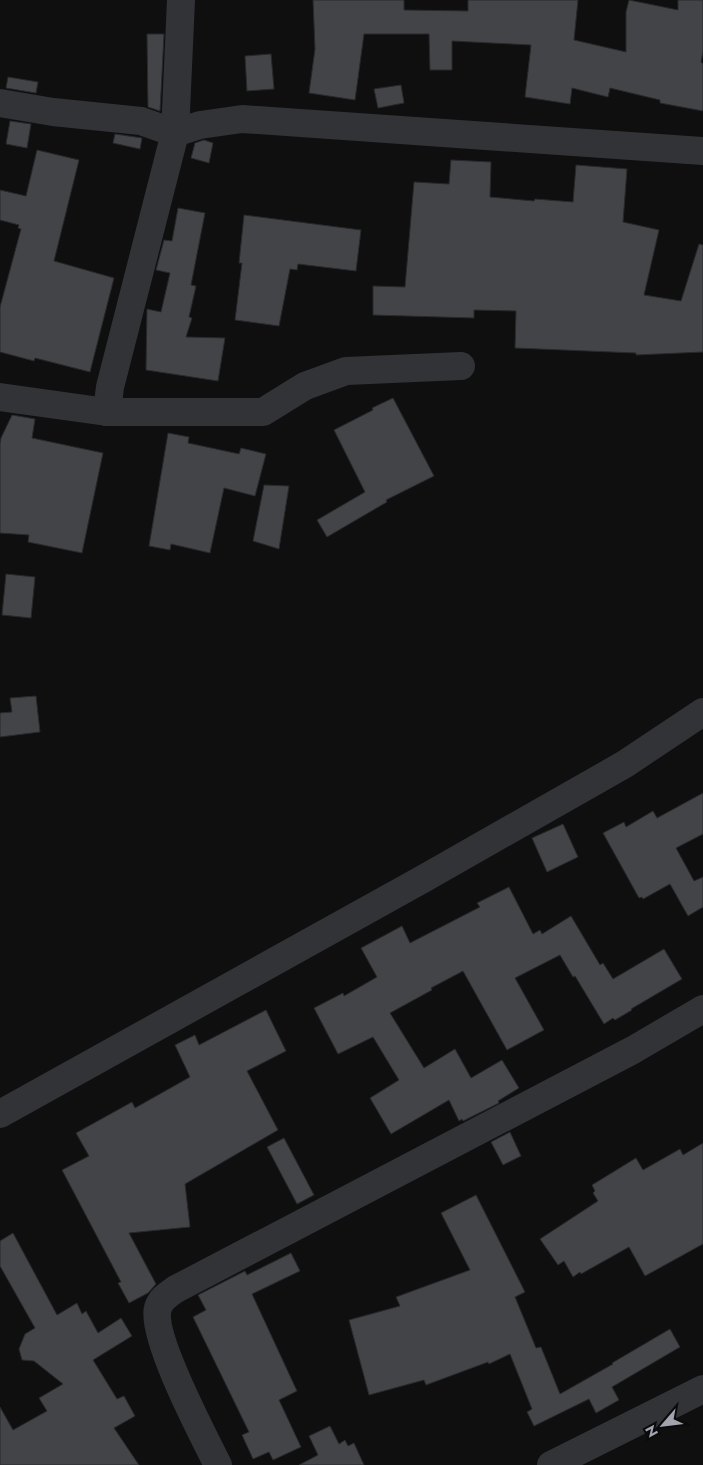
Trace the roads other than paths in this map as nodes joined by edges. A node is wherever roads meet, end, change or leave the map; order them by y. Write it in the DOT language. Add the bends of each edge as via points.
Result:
graph roads {
  1 [pos="181,0"];
  2 [pos="0,103"];
  3 [pos="175,134"];
  4 [pos="703,151"];
  5 [pos="462,366"];
  6 [pos="0,397"];
  7 [pos="107,412"];
  8 [pos="703,712"];
  9 [pos="703,1009"];
  10 [pos="0,1114"];
  11 [pos="703,1389"];
  12 [pos="218,1465"];
  13 [pos="551,1465"];
  1 -- 3 [label="street"];
  2 -- 3 [label="street" via="53,112 141,120"];
  3 -- 4 [label="street" via="200,125 242,119"];
  3 -- 7 [label="street" via="110,387"];
  5 -- 7 [label="street" via="346,371 306,386 263,412"];
  6 -- 7 [label="street"];
  8 -- 10 [label="street" via="625,764"];
  9 -- 12 [label="street" via="633,1050 164,1297 158,1309 159,1329 181,1390"];
  11 -- 13 [label="street"];
}
